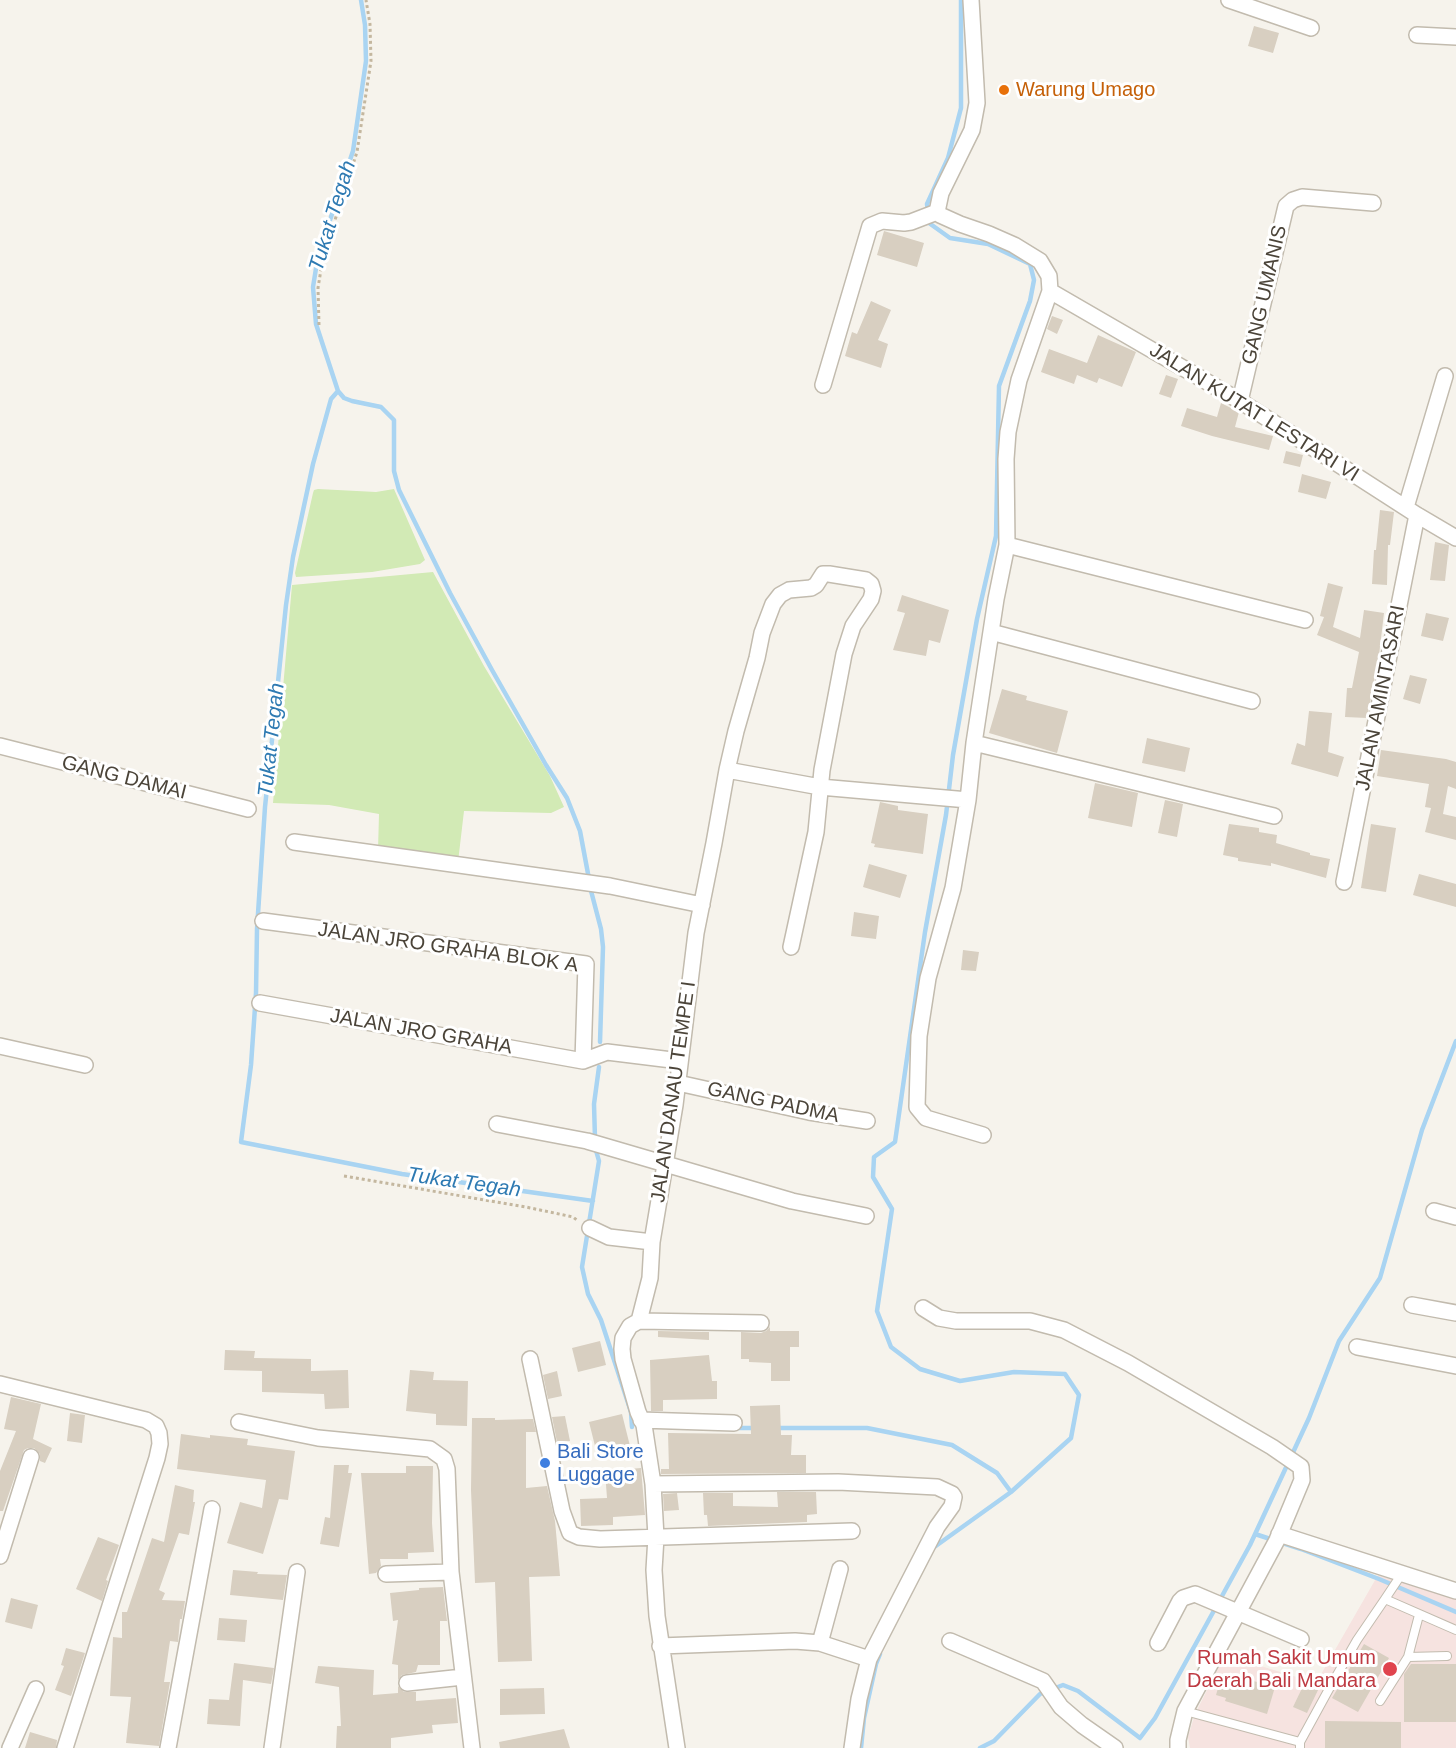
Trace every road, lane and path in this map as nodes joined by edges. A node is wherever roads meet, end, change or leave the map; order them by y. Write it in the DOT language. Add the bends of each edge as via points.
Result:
graph roads {
  1 [pos="366,0"];
  2 [pos="970,0"];
  3 [pos="1229,0"];
  4 [pos="1311,28"];
  5 [pos="1417,35"];
  6 [pos="1456,37"];
  7 [pos="1373,203"];
  8 [pos="934,213"];
  9 [pos="1050,291"];
  10 [pos="319,325"];
  11 [pos="1445,376"];
  12 [pos="823,385"];
  13 [pos="1240,401"];
  14 [pos="1412,511"];
  15 [pos="1456,538"];
  16 [pos="1007,545"];
  17 [pos="1305,620"];
  18 [pos="991,632"];
  19 [pos="1252,701"];
  20 [pos="974,743"];
  21 [pos="0,747"];
  22 [pos="726,770"];
  23 [pos="820,787"];
  24 [pos="964,800"];
  25 [pos="248,809"];
  26 [pos="1274,816"];
  27 [pos="294,842"];
  28 [pos="1344,882"];
  29 [pos="702,904"];
  30 [pos="263,921"];
  31 [pos="791,947"];
  32 [pos="260,1003"];
  33 [pos="0,1046"];
  34 [pos="583,1061"];
  35 [pos="680,1061"];
  36 [pos="85,1065"];
  37 [pos="678,1083"];
  38 [pos="867,1121"];
  39 [pos="497,1124"];
  40 [pos="983,1135"];
  41 [pos="667,1166"];
  42 [pos="344,1176"];
  43 [pos="1434,1212"];
  44 [pos="866,1216"];
  45 [pos="573,1217"];
  46 [pos="1456,1217"];
  47 [pos="590,1228"];
  48 [pos="652,1242"];
  49 [pos="1412,1305"];
  50 [pos="922,1308"];
  51 [pos="1456,1313"];
  52 [pos="639,1321"];
  53 [pos="761,1323"];
  54 [pos="1358,1347"];
  55 [pos="530,1359"];
  56 [pos="1456,1366"];
  57 [pos="0,1384"];
  58 [pos="641,1420"];
  59 [pos="239,1422"];
  60 [pos="734,1423"];
  61 [pos="31,1457"];
  62 [pos="653,1484"];
  63 [pos="212,1509"];
  64 [pos="852,1531"];
  65 [pos="656,1537"];
  66 [pos="1276,1541"];
  67 [pos="0,1556"];
  68 [pos="840,1569"];
  69 [pos="297,1572"];
  70 [pos="451,1572"];
  71 [pos="386,1574"];
  72 [pos="1400,1577"];
  73 [pos="1456,1591"];
  74 [pos="1385,1599"];
  75 [pos="1234,1611"];
  76 [pos="1419,1615"];
  77 [pos="1456,1630"];
  78 [pos="1301,1639"];
  79 [pos="950,1641"];
  80 [pos="819,1643"];
  81 [pos="1158,1643"];
  82 [pos="660,1646"];
  83 [pos="1408,1656"];
  84 [pos="1447,1656"];
  85 [pos="869,1659"];
  86 [pos="463,1677"];
  87 [pos="407,1683"];
  88 [pos="36,1689"];
  89 [pos="1380,1701"];
  90 [pos="1185,1711"];
  91 [pos="1300,1745"];
  92 [pos="10,1748"];
  93 [pos="66,1748"];
  94 [pos="168,1748"];
  95 [pos="272,1748"];
  96 [pos="472,1748"];
  97 [pos="677,1748"];
  98 [pos="852,1748"];
  99 [pos="1115,1748"];
  100 [pos="1178,1748"];
  1 -- 10 [label="path" via="371,61 357,152 323,257 318,288"];
  2 -- 8 [label="street" via="977,103 972,130"];
  3 -- 4 [label="street"];
  5 -- 6 [label="street"];
  7 -- 13 [label="street, GANG UMANIS" via="1302,197 1286,206"];
  8 -- 9 [label="street" via="1014,245 1040,261 1049,276"];
  8 -- 12 [label="street" via="911,222 882,221 870,226"];
  9 -- 13 [label="street, JALAN KUTAT LESTARI VI"];
  9 -- 16 [label="street" via="1019,380 1008,432"];
  11 -- 14 [label="street, JALAN AMINTASARI"];
  13 -- 14 [label="street, JALAN KUTAT LESTARI VI"];
  14 -- 15 [label="street, JALAN KUTAT LESTARI VI"];
  14 -- 28 [label="street, JALAN AMINTASARI"];
  16 -- 17 [label="street"];
  16 -- 18 [label="street"];
  18 -- 19 [label="street"];
  18 -- 20 [label="street"];
  20 -- 24 [label="street"];
  20 -- 26 [label="street"];
  21 -- 25 [label="street, GANG DAMAI"];
  22 -- 23 [label="street"];
  22 -- 23 [label="street, JALAN DANAU TEMPE I" via="773,604 789,590 811,588 823,574 866,580 873,591 849,637"];
  22 -- 29 [label="street, JALAN DANAU TEMPE I"];
  23 -- 24 [label="street"];
  23 -- 31 [label="street" via="816,831"];
  24 -- 40 [label="street" via="953,888 928,978 919,1036 917,1107 926,1118"];
  27 -- 29 [label="street" via="610,886"];
  29 -- 35 [label="street, JALAN DANAU TEMPE I"];
  30 -- 34 [label="street, JALAN JRO GRAHA BLOK A" via="586,964"];
  32 -- 34 [label="street, JALAN JRO GRAHA"];
  33 -- 36 [label="street"];
  34 -- 35 [label="street" via="607,1052"];
  35 -- 37 [label="street, JALAN DANAU TEMPE I"];
  37 -- 38 [label="street, GANG PADMA"];
  37 -- 41 [label="street, JALAN DANAU TEMPE I"];
  39 -- 41 [label="street" via="587,1141"];
  41 -- 44 [label="street" via="792,1201"];
  41 -- 48 [label="street, JALAN DANAU TEMPE I"];
  42 -- 45 [label="path"];
  43 -- 46 [label="street"];
  47 -- 48 [label="street" via="609,1237"];
  48 -- 52 [label="street, JALAN DANAU TEMPE I" via="650,1278"];
  49 -- 51 [label="street"];
  50 -- 66 [label="street" via="939,1318 956,1321 1030,1321 1064,1330 1272,1447 1301,1467 1302,1480"];
  52 -- 53 [label="street"];
  52 -- 58 [label="street, JALAN DANAU TEMPE I" via="630,1326 622,1349"];
  54 -- 56 [label="street"];
  55 -- 65 [label="street" via="570,1533 600,1539"];
  57 -- 93 [label="street" via="140,1418 156,1426 159,1433 157,1458"];
  58 -- 60 [label="street"];
  58 -- 62 [label="street, JALAN DANAU TEMPE I"];
  59 -- 70 [label="street" via="318,1438 430,1449 439,1454 447,1469"];
  61 -- 67 [label="street"];
  62 -- 65 [label="street, JALAN DANAU TEMPE I"];
  62 -- 85 [label="street" via="838,1482 926,1485 950,1492 954,1497 952,1506 937,1527"];
  63 -- 94 [label="street"];
  64 -- 65 [label="street"];
  65 -- 82 [label="street, JALAN DANAU TEMPE I" via="654,1570"];
  66 -- 72 [label="street"];
  66 -- 75 [label="street"];
  68 -- 80 [label="street"];
  69 -- 95 [label="street"];
  70 -- 71 [label="street"];
  70 -- 86 [label="street"];
  72 -- 73 [label="street"];
  72 -- 74 [label="lane"];
  74 -- 76 [label="lane"];
  74 -- 91 [label="lane"];
  75 -- 78 [label="street"];
  75 -- 81 [label="street" via="1195,1594 1183,1598"];
  75 -- 90 [label="street"];
  76 -- 77 [label="lane"];
  76 -- 83 [label="lane"];
  79 -- 99 [label="street" via="1043,1681 1061,1707"];
  80 -- 82 [label="street" via="757,1641"];
  80 -- 85 [label="street"];
  82 -- 97 [label="street, JALAN DANAU TEMPE I"];
  83 -- 84 [label="lane"];
  83 -- 89 [label="lane"];
  85 -- 98 [label="street"];
  86 -- 87 [label="street"];
  86 -- 96 [label="street"];
  88 -- 92 [label="street"];
  90 -- 91 [label="lane"];
  90 -- 100 [label="street"];
}
